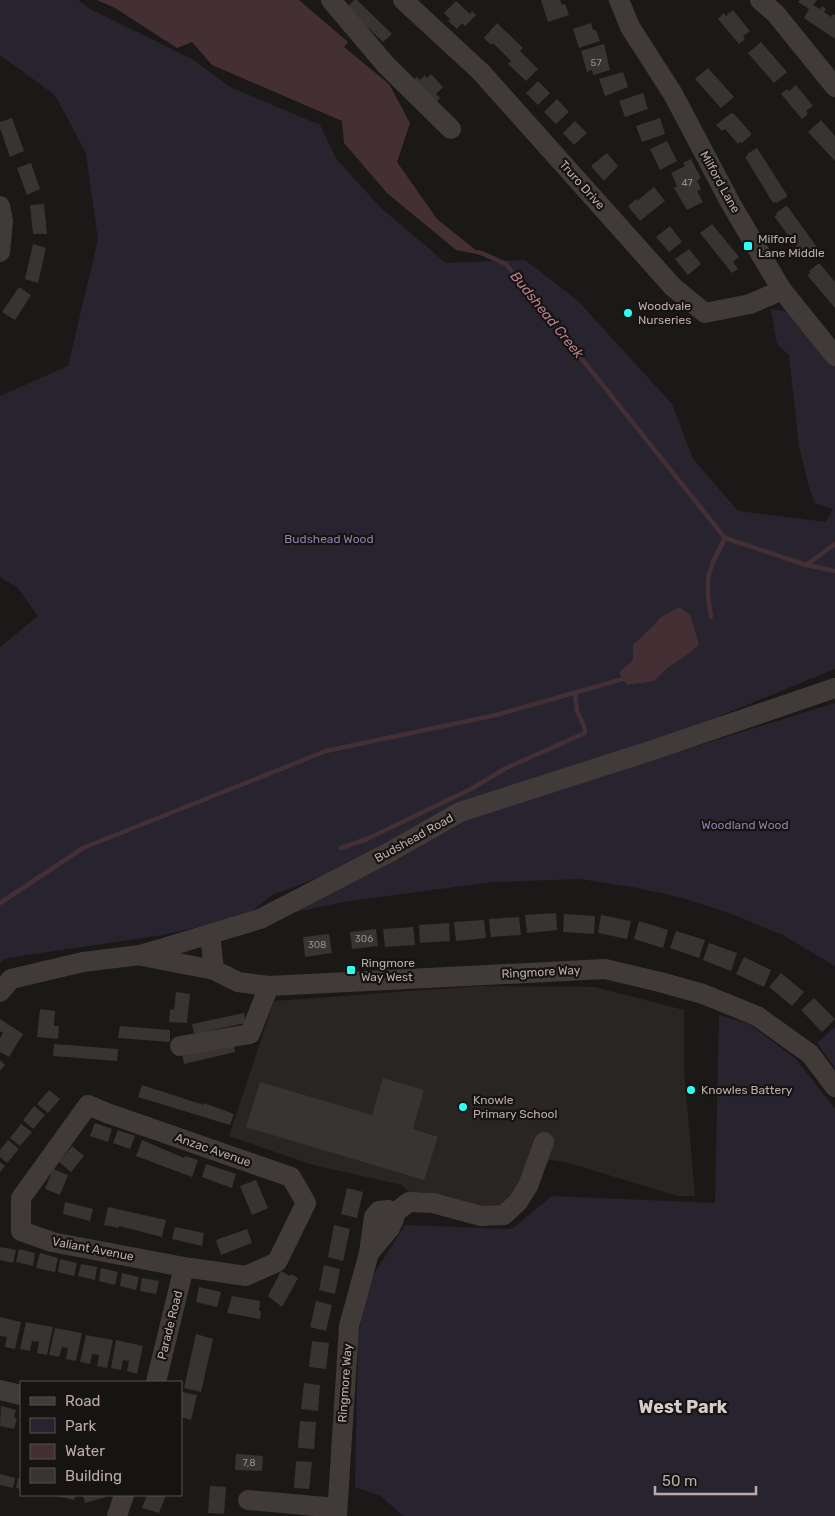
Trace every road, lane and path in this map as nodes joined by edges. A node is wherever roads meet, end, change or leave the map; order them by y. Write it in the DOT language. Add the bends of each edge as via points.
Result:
graph roads {
  1 [pos="331,0"];
  2 [pos="403,0"];
  3 [pos="619,0"];
  4 [pos="760,0"];
  5 [pos="835,88"];
  6 [pos="451,129"];
  7 [pos="0,206"];
  8 [pos="0,252"];
  9 [pos="782,290"];
  10 [pos="835,356"];
  11 [pos="835,688"];
  12 [pos="210,934"];
  13 [pos="140,955"];
  14 [pos="214,970"];
  15 [pos="268,986"];
  16 [pos="0,992"];
  17 [pos="180,1046"];
  18 [pos="835,1087"];
  19 [pos="107,1113"];
  20 [pos="544,1142"];
  21 [pos="184,1267"];
  22 [pos="156,1381"];
  23 [pos="0,1390"];
  24 [pos="20,1394"];
  25 [pos="124,1496"];
  26 [pos="248,1500"];
  27 [pos="337,1512"];
  28 [pos="117,1516"];
  1 -- 6 [label="street" via="386,65"];
  2 -- 9 [label="street, Truro Drive" via="481,72 673,287 705,313 750,304"];
  3 -- 9 [label="street, Milford Lane" via="630,27 673,94 731,204"];
  4 -- 5 [label="street" via="776,14"];
  7 -- 8 [label="street" via="3,221"];
  9 -- 10 [label="street, Milford Lane"];
  11 -- 12 [label="street, Budshead Road" via="460,812 260,918"];
  12 -- 13 [label="street, Budshead Road"];
  12 -- 14 [label="street"];
  13 -- 14 [label="street, Ringmore Way"];
  13 -- 16 [label="street, Budshead Road" via="83,962 11,979"];
  14 -- 15 [label="street, Ringmore Way" via="238,982"];
  15 -- 17 [label="street" via="250,1034"];
  15 -- 18 [label="street, Ringmore Way" via="605,969 703,994 757,1016 810,1054"];
  19 -- 21 [label="street, Valiant Avenue" via="88,1105 21,1198 21,1231 52,1242"];
  19 -- 21 [label="street, Anzac Avenue" via="291,1177 306,1204 277,1262 246,1276"];
  20 -- 27 [label="street, Ringmore Way" via="528,1186 504,1215 482,1216 433,1203 409,1202 392,1215 394,1219 390,1228 369,1253 349,1326"];
  21 -- 22 [label="street, Parade Road"];
  23 -- 24 [label="street"];
  25 -- 28 [label="street"];
  26 -- 27 [label="street"];
}
